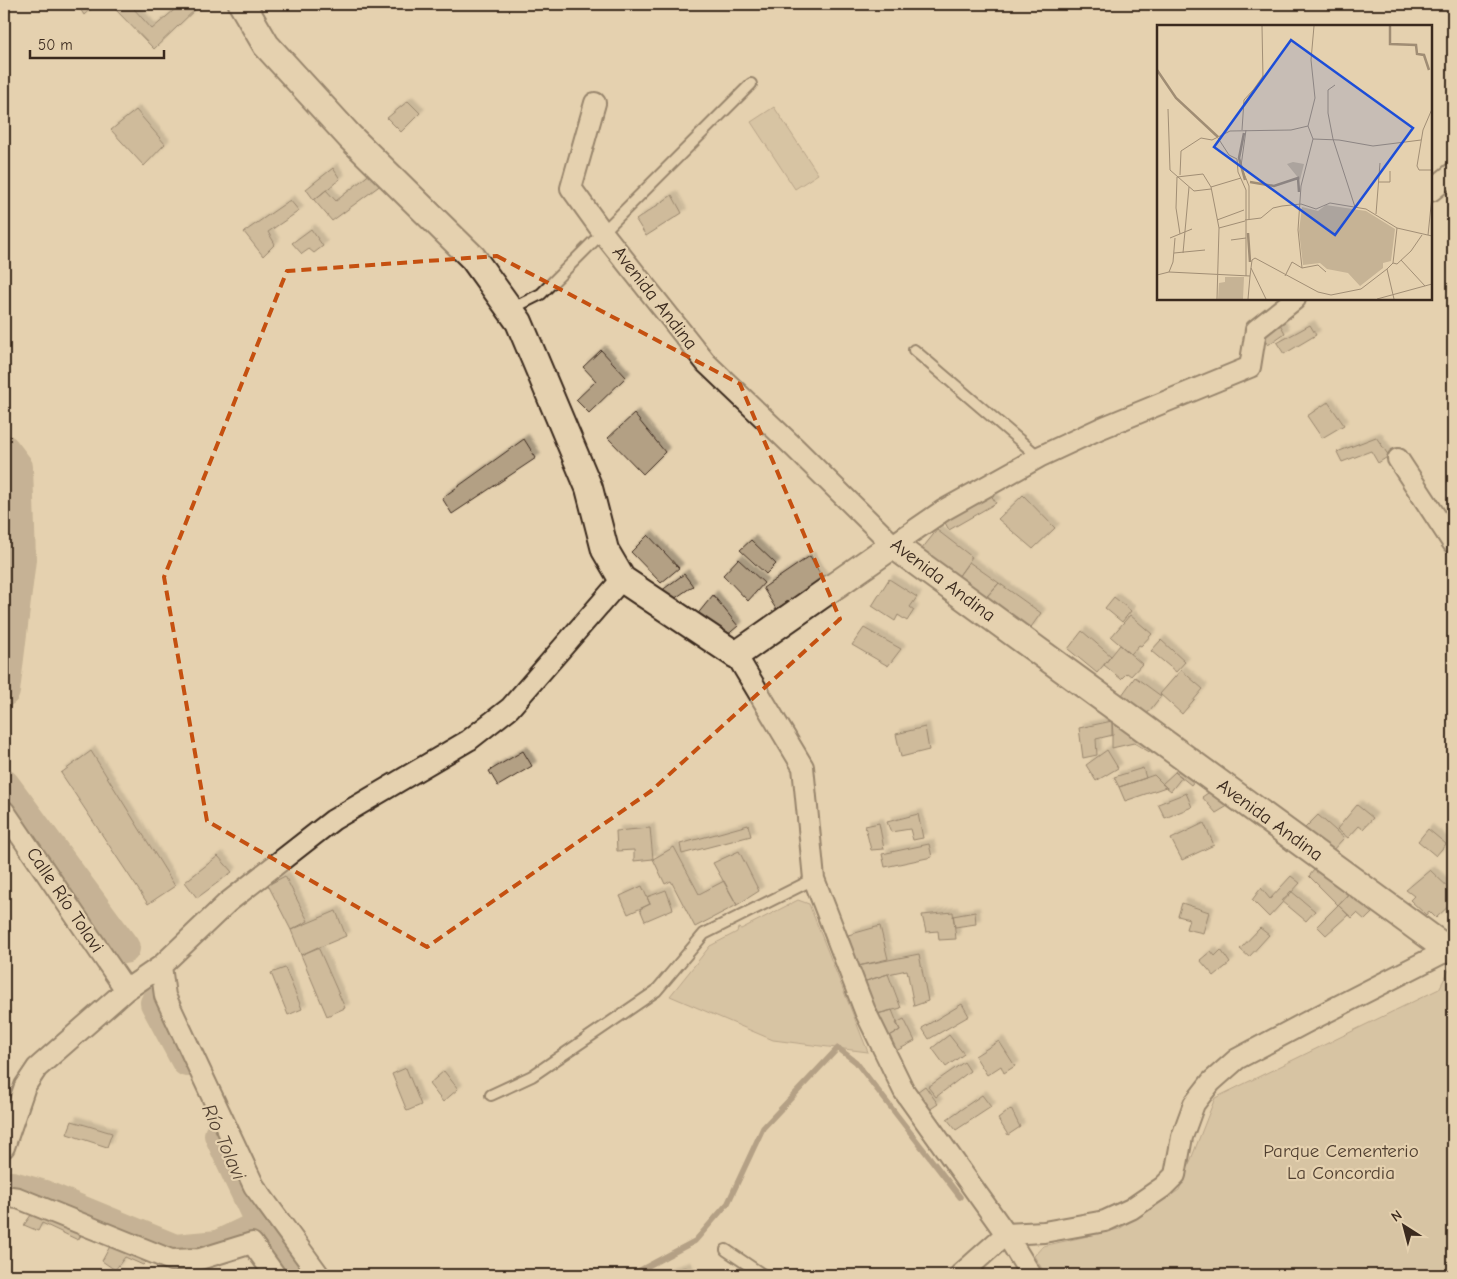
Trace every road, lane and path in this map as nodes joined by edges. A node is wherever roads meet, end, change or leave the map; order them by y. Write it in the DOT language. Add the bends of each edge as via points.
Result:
graph roads {
  1 [pos="242,4"];
  2 [pos="751,84"];
  3 [pos="595,103"];
  4 [pos="1453,173"];
  5 [pos="1432,190"];
  6 [pos="603,232"];
  7 [pos="1294,300"];
  8 [pos="510,309"];
  9 [pos="914,350"];
  10 [pos="1039,457"];
  11 [pos="1398,459"];
  12 [pos="1453,543"];
  13 [pos="893,545"];
  14 [pos="622,579"];
  15 [pos="736,655"];
  16 [pos="4,810"];
  17 [pos="814,879"];
  18 [pos="1451,949"];
  19 [pos="161,966"];
  20 [pos="126,990"];
  21 [pos="491,1095"];
  22 [pos="4,1147"];
  23 [pos="4,1196"];
  24 [pos="1006,1234"];
  25 [pos="726,1250"];
  26 [pos="275,1275"];
  27 [pos="319,1275"];
  28 [pos="763,1275"];
  29 [pos="960,1275"];
  30 [pos="1031,1275"];
  1 -- 8 [label="street" via="266,45 350,137 472,258"];
  2 -- 6 [label="lane"];
  3 -- 6 [label="street, Avenida Andina" via="571,188"];
  4 -- 5 [label="street"];
  6 -- 8 [label="lane" via="540,294"];
  6 -- 13 [label="street, Avenida Andina" via="706,363"];
  7 -- 10 [label="street" via="1256,330 1250,367"];
  8 -- 14 [label="street" via="519,322 589,488 605,550"];
  9 -- 10 [label="lane"];
  10 -- 13 [label="street" via="944,510"];
  11 -- 12 [label="street"];
  13 -- 15 [label="street"];
  13 -- 18 [label="street, Avenida Andina"];
  14 -- 15 [label="street"];
  14 -- 19 [label="street" via="510,708 469,740 333,820 227,904"];
  15 -- 17 [label="street" via="803,767"];
  16 -- 20 [label="street, Calle Río Tolavi"];
  17 -- 21 [label="lane" via="704,934 656,991 532,1076"];
  17 -- 24 [label="street" via="865,1011 904,1091"];
  18 -- 24 [label="street" via="1238,1060 1211,1082 1194,1104 1182,1137 1175,1175 1131,1209 1105,1221 1044,1232"];
  19 -- 20 [label="street"];
  19 -- 27 [label="street" via="165,996 254,1186"];
  20 -- 22 [label="street" via="37,1068 25,1086"];
  23 -- 26 [label="street" via="18,1198 171,1260 200,1259 252,1243"];
  24 -- 29 [label="street"];
  24 -- 30 [label="street"];
  25 -- 28 [label="lane"];
}
